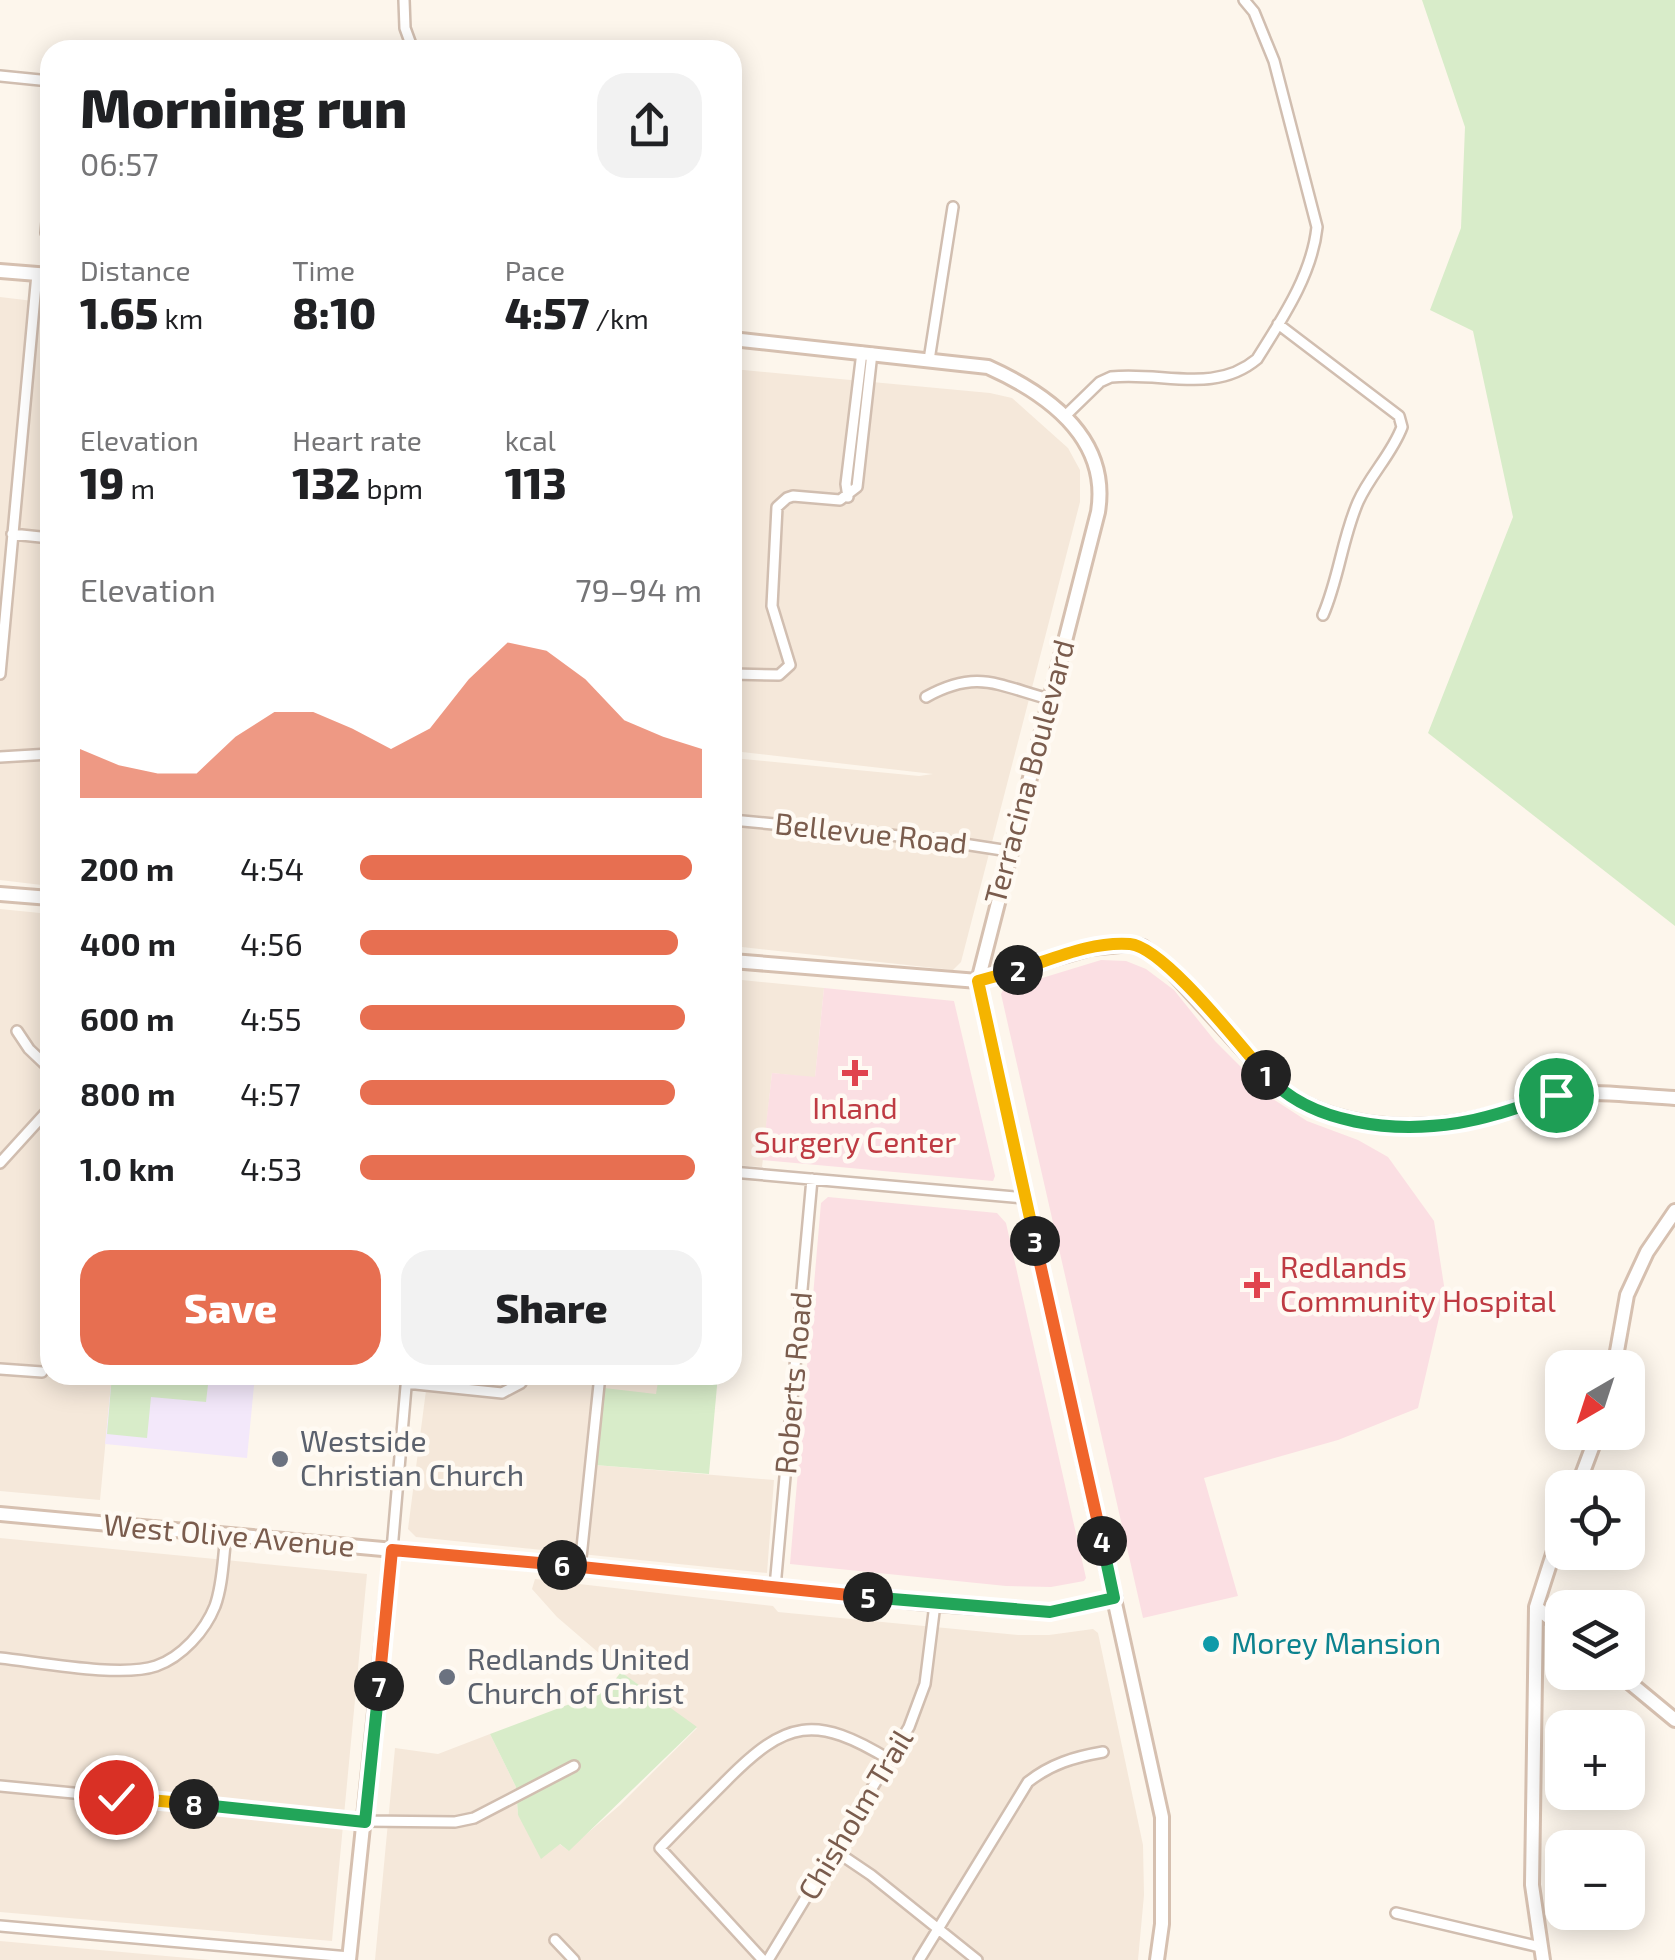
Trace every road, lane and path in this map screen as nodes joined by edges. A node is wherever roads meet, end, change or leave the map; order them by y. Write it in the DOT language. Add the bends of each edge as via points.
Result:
graph roads {
  1 [pos="404,0"];
  2 [pos="1244,0"];
  3 [pos="410,40"];
  4 [pos="0,76"];
  5 [pos="40,80"];
  6 [pos="954,207"];
  7 [pos="0,270"];
  8 [pos="40,274"];
  9 [pos="40,306"];
  10 [pos="1278,324"];
  11 [pos="742,340"];
  12 [pos="867,352"];
  13 [pos="930,360"];
  14 [pos="1064,416"];
  15 [pos="12,534"];
  16 [pos="40,537"];
  17 [pos="1322,615"];
  18 [pos="0,674"];
  19 [pos="742,674"];
  20 [pos="926,697"];
  21 [pos="1049,699"];
  22 [pos="40,755"];
  23 [pos="0,757"];
  24 [pos="742,821"];
  25 [pos="1009,852"];
  26 [pos="0,894"];
  27 [pos="40,897"];
  28 [pos="742,962"];
  29 [pos="978,981"];
  30 [pos="17,1031"];
  31 [pos="40,1059"];
  32 [pos="1675,1098"];
  33 [pos="40,1119"];
  34 [pos="0,1163"];
  35 [pos="742,1173"];
  36 [pos="812,1179"];
  37 [pos="1025,1198"];
  38 [pos="1675,1211"];
  39 [pos="1616,1350"];
  40 [pos="0,1369"];
  41 [pos="40,1372"];
  42 [pos="406,1385"];
  43 [pos="448,1385"];
  44 [pos="518,1385"];
  45 [pos="599,1385"];
  46 [pos="0,1514"];
  47 [pos="226,1536"];
  48 [pos="392,1550"];
  49 [pos="580,1567"];
  50 [pos="1548,1570"];
  51 [pos="775,1587"];
  52 [pos="1114,1598"];
  53 [pos="934,1604"];
  54 [pos="1536,1607"];
  55 [pos="1545,1614"];
  56 [pos="0,1658"];
  57 [pos="1639,1690"];
  58 [pos="1675,1720"];
  59 [pos="1103,1752"];
  60 [pos="890,1760"];
  61 [pos="574,1766"];
  62 [pos="0,1786"];
  63 [pos="365,1822"];
  64 [pos="834,1850"];
  65 [pos="1396,1913"];
  66 [pos="0,1926"];
  67 [pos="937,1928"];
  68 [pos="556,1940"];
  69 [pos="1542,1953"];
  70 [pos="349,1959"];
  71 [pos="574,1960"];
  72 [pos="766,1960"];
  73 [pos="919,1960"];
  74 [pos="977,1960"];
  75 [pos="1158,1960"];
  1 -- 3 [label="street"];
  2 -- 10 [label="street" via="1274,61 1317,227 1315,250"];
  4 -- 5 [label="street"];
  6 -- 13 [label="street"];
  7 -- 8 [label="main road"];
  9 -- 15 [label="street"];
  10 -- 14 [label="street" via="1257,360 1227,378 1111,377"];
  10 -- 17 [label="street" via="1399,416 1402,427 1359,501"];
  11 -- 12 [label="main road, Terracina Boulevard"];
  12 -- 13 [label="main road, Terracina Boulevard"];
  12 -- 19 [label="street" via="848,497 793,496 777,507 772,606 790,665 779,675"];
  13 -- 14 [label="main road, Terracina Boulevard" via="988,367 1026,384"];
  14 -- 21 [label="main road, Terracina Boulevard" via="1098,462 1101,495"];
  15 -- 16 [label="street"];
  15 -- 18 [label="street"];
  20 -- 21 [label="street" via="976,680"];
  21 -- 25 [label="main road, Terracina Boulevard"];
  22 -- 23 [label="street"];
  24 -- 25 [label="street, Bellevue Road"];
  25 -- 29 [label="main road, Terracina Boulevard"];
  26 -- 27 [label="main road"];
  28 -- 29 [label="main road"];
  29 -- 32 [label="main road" via="1090,948 1143,947 1284,1093 1330,1116 1370,1123 1456,1124 1556,1095"];
  29 -- 37 [label="main road, Terracina Boulevard"];
  30 -- 31 [label="street"];
  33 -- 34 [label="street"];
  35 -- 36 [label="street"];
  36 -- 37 [label="street"];
  36 -- 51 [label="street, Roberts Road"];
  37 -- 52 [label="main road, Terracina Boulevard"];
  38 -- 39 [label="main road" via="1627,1295"];
  40 -- 41 [label="street"];
  42 -- 48 [label="street"];
  43 -- 44 [label="street" via="502,1393"];
  45 -- 49 [label="street"];
  46 -- 47 [label="main road, West Olive Avenue"];
  47 -- 48 [label="main road, West Olive Avenue"];
  47 -- 56 [label="street" via="215,1606 199,1633 168,1660 120,1670"];
  48 -- 49 [label="main road, West Olive Avenue"];
  48 -- 63 [label="main road"];
  49 -- 51 [label="main road, West Olive Avenue"];
  50 -- 54 [label="main road"];
  51 -- 53 [label="main road, West Olive Avenue"];
  52 -- 53 [label="main road, West Olive Avenue" via="1050,1612"];
  52 -- 75 [label="main road, Terracina Boulevard" via="1162,1817"];
  53 -- 60 [label="street, Chisholm Trail" via="925,1684"];
  54 -- 55 [label="main road"];
  54 -- 69 [label="main road" via="1532,1885"];
  57 -- 58 [label="main road"];
  59 -- 67 [label="street" via="1045,1768 1028,1782"];
  60 -- 64 [label="street, Chisholm Trail"];
  60 -- 72 [label="street" via="833,1733 774,1738 660,1848"];
  61 -- 63 [label="street" via="464,1821"];
  62 -- 63 [label="street"];
  63 -- 70 [label="main road"];
  64 -- 67 [label="street"];
  64 -- 72 [label="street, Chisholm Trail"];
  65 -- 69 [label="street"];
  66 -- 70 [label="street"];
  67 -- 73 [label="street"];
  67 -- 74 [label="street"];
  68 -- 71 [label="street"];
}
